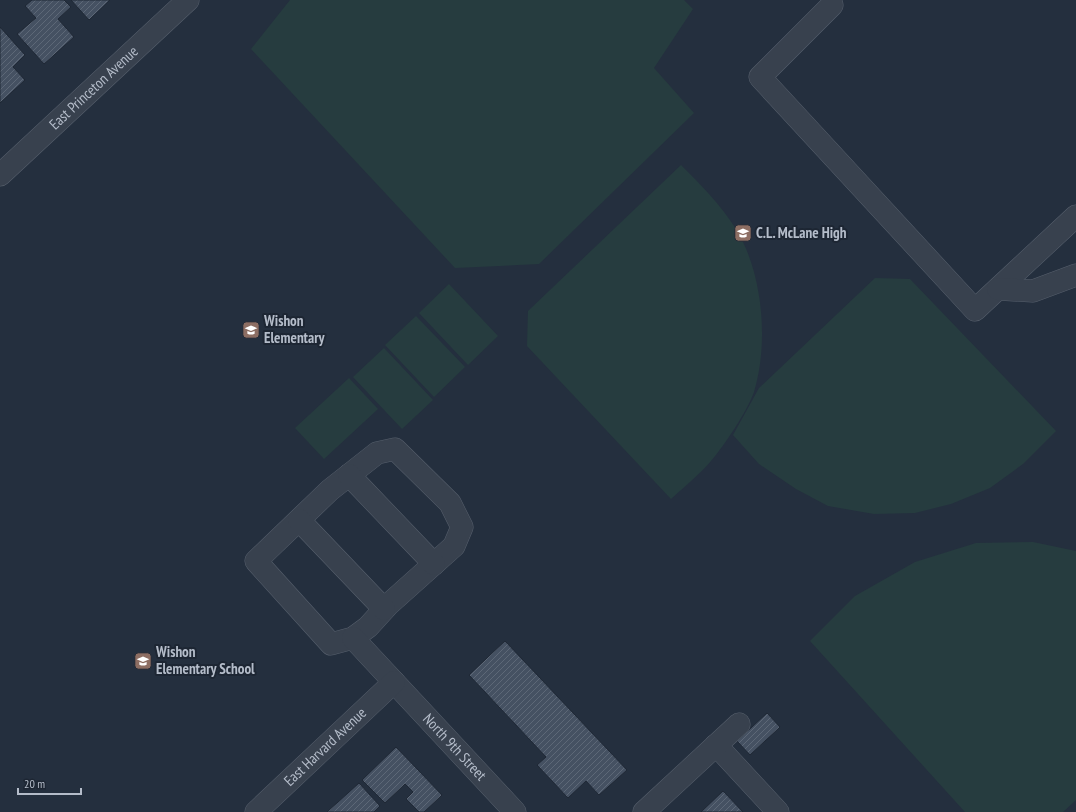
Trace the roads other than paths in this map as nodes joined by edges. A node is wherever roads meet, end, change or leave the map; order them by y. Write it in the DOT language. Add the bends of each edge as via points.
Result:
graph roads {
  1 [pos="188,0"];
  2 [pos="832,2"];
  3 [pos="0,175"];
  4 [pos="1076,216"];
  5 [pos="1076,275"];
  6 [pos="998,289"];
  7 [pos="349,475"];
  8 [pos="299,520"];
  9 [pos="434,564"];
  10 [pos="384,609"];
  11 [pos="353,638"];
  12 [pos="394,682"];
  13 [pos="739,724"];
  14 [pos="716,745"];
  15 [pos="256,812"];
  16 [pos="515,812"];
  17 [pos="644,812"];
  18 [pos="778,812"];
  1 -- 3 [label="street, East Princeton Avenue"];
  2 -- 6 [label="street" via="760,78 975,310"];
  4 -- 6 [label="street"];
  5 -- 6 [label="street" via="1033,291"];
  7 -- 8 [label="street"];
  7 -- 9 [label="street"];
  7 -- 9 [label="street" via="377,453 395,449 450,503 462,527 454,546"];
  8 -- 10 [label="street"];
  8 -- 11 [label="street" via="256,561 331,644"];
  9 -- 10 [label="street"];
  10 -- 11 [label="street" via="368,627"];
  11 -- 12 [label="street, North 9th Street"];
  12 -- 15 [label="street, East Harvard Avenue"];
  12 -- 16 [label="street, North 9th Street"];
  13 -- 14 [label="street"];
  14 -- 17 [label="street"];
  14 -- 18 [label="street"];
}
